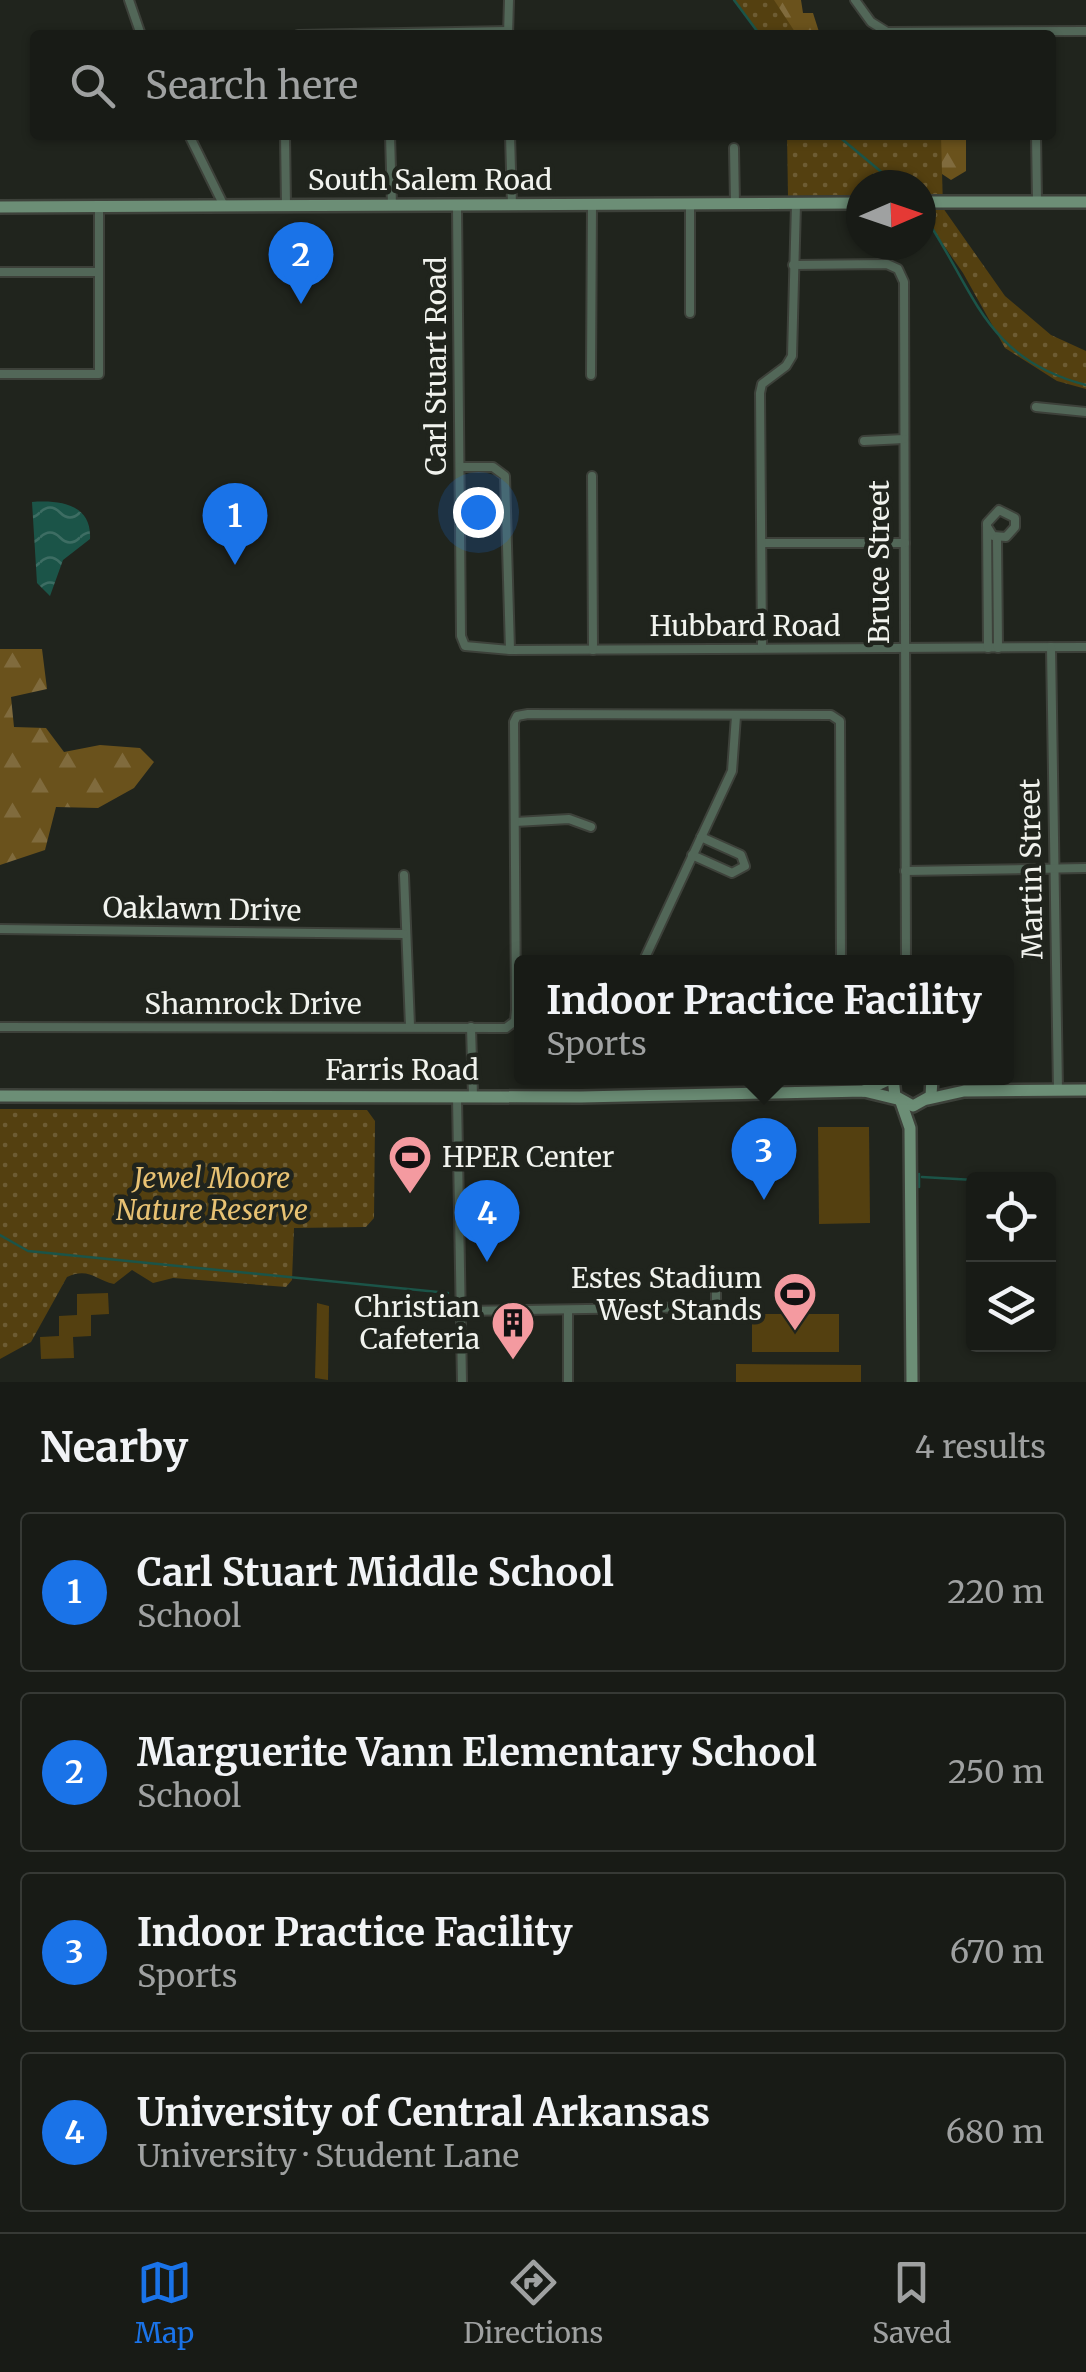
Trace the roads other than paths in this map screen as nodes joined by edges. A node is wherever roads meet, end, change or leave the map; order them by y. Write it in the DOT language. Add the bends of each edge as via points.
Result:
graph roads {
  1 [pos="128,0"];
  2 [pos="508,0"];
  3 [pos="855,0"];
  4 [pos="139,30"];
  5 [pos="508,30"];
  6 [pos="884,30"];
  7 [pos="1086,32"];
  8 [pos="1056,33"];
  9 [pos="191,140"];
  10 [pos="285,140"];
  11 [pos="390,140"];
  12 [pos="510,140"];
  13 [pos="1036,140"];
  14 [pos="734,148"];
  15 [pos="1036,201"];
  16 [pos="936,202"];
  17 [pos="1086,202"];
  18 [pos="846,203"];
  19 [pos="690,204"];
  20 [pos="734,204"];
  21 [pos="796,204"];
  22 [pos="392,205"];
  23 [pos="592,205"];
  24 [pos="224,206"];
  25 [pos="286,206"];
  26 [pos="458,206"];
  27 [pos="512,206"];
  28 [pos="0,207"];
  29 [pos="99,207"];
  30 [pos="794,265"];
  31 [pos="0,272"];
  32 [pos="99,272"];
  33 [pos="690,312"];
  34 [pos="0,374"];
  35 [pos="591,375"];
  36 [pos="1036,407"];
  37 [pos="1086,412"];
  38 [pos="904,440"];
  39 [pos="864,441"];
  40 [pos="460,467"];
  41 [pos="592,476"];
  42 [pos="988,528"];
  43 [pos="997,538"];
  44 [pos="762,543"];
  45 [pos="905,543"];
  46 [pos="466,646"];
  47 [pos="762,647"];
  48 [pos="1051,647"];
  49 [pos="1086,647"];
  50 [pos="905,648"];
  51 [pos="993,648"];
  52 [pos="510,650"];
  53 [pos="593,650"];
  54 [pos="736,716"];
  55 [pos="515,822"];
  56 [pos="591,827"];
  57 [pos="701,837"];
  58 [pos="692,856"];
  59 [pos="1054,868"];
  60 [pos="1086,868"];
  61 [pos="905,871"];
  62 [pos="404,875"];
  63 [pos="0,928"];
  64 [pos="404,934"];
  65 [pos="518,955"];
  66 [pos="646,955"];
  67 [pos="841,955"];
  68 [pos="906,955"];
  69 [pos="514,1022"];
  70 [pos="0,1026"];
  71 [pos="410,1026"];
  72 [pos="471,1027"];
  73 [pos="864,1085"];
  74 [pos="878,1085"];
  75 [pos="894,1085"];
  76 [pos="930,1085"];
  77 [pos="949,1085"];
  78 [pos="1058,1090"];
  79 [pos="1086,1090"];
  80 [pos="964,1091"];
  81 [pos="864,1092"];
  82 [pos="457,1095"];
  83 [pos="0,1096"];
  84 [pos="472,1096"];
  85 [pos="899,1100"];
  86 [pos="925,1101"];
  87 [pos="910,1128"];
  88 [pos="716,1281"];
  89 [pos="460,1312"];
  90 [pos="568,1312"];
  91 [pos="462,1382"];
  92 [pos="568,1382"];
  93 [pos="912,1382"];
  1 -- 4 [label="street"];
  2 -- 5 [label="street"];
  3 -- 6 [label="street"];
  7 -- 8 [label="street"];
  9 -- 24 [label="street"];
  10 -- 25 [label="street"];
  11 -- 22 [label="street"];
  12 -- 27 [label="street"];
  13 -- 15 [label="street"];
  14 -- 20 [label="street"];
  15 -- 16 [label="street"];
  15 -- 17 [label="street"];
  18 -- 21 [label="street, South Salem Road"];
  19 -- 20 [label="street, South Salem Road"];
  19 -- 23 [label="street, South Salem Road"];
  19 -- 33 [label="street"];
  20 -- 21 [label="street, South Salem Road"];
  21 -- 30 [label="street"];
  22 -- 25 [label="street, South Salem Road"];
  22 -- 26 [label="street, South Salem Road"];
  23 -- 27 [label="street, South Salem Road"];
  23 -- 35 [label="street"];
  24 -- 25 [label="street, South Salem Road"];
  24 -- 29 [label="street, South Salem Road"];
  26 -- 27 [label="street, South Salem Road"];
  26 -- 40 [label="street, Carl Stuart Road"];
  28 -- 29 [label="street, South Salem Road"];
  29 -- 32 [label="street"];
  30 -- 38 [label="street, Bruce Street" via="888,264 902,275"];
  30 -- 44 [label="street" via="792,356 760,393"];
  31 -- 32 [label="street"];
  32 -- 34 [label="street" via="99,374"];
  36 -- 37 [label="street"];
  38 -- 39 [label="street"];
  38 -- 45 [label="street, Bruce Street"];
  40 -- 46 [label="street, Carl Stuart Road"];
  40 -- 52 [label="street" via="493,467 506,476"];
  41 -- 53 [label="street"];
  42 -- 43 [label="street"];
  42 -- 43 [label="street" via="994,511 1012,514 1014,532"];
  42 -- 51 [label="street"];
  43 -- 51 [label="street"];
  44 -- 45 [label="street"];
  44 -- 47 [label="street"];
  45 -- 50 [label="street, Bruce Street"];
  46 -- 52 [label="street, Hubbard Road"];
  47 -- 50 [label="street, Hubbard Road"];
  47 -- 53 [label="street, Hubbard Road"];
  48 -- 49 [label="street, Hubbard Road"];
  48 -- 51 [label="street, Hubbard Road"];
  48 -- 59 [label="street, Martin Street"];
  50 -- 51 [label="street, Hubbard Road"];
  50 -- 61 [label="street, Bruce Street"];
  52 -- 53 [label="street, Hubbard Road"];
  54 -- 55 [label="street" via="517,716"];
  54 -- 57 [label="street" via="732,771"];
  54 -- 67 [label="street" via="831,715 840,721"];
  55 -- 56 [label="street" via="569,819"];
  55 -- 65 [label="street"];
  57 -- 58 [label="street"];
  57 -- 58 [label="street" via="741,855 745,866 732,873"];
  58 -- 66 [label="street"];
  59 -- 60 [label="street"];
  59 -- 61 [label="street"];
  59 -- 78 [label="street, Martin Street"];
  61 -- 68 [label="street, Bruce Street"];
  62 -- 64 [label="street"];
  63 -- 64 [label="street, Oaklawn Drive"];
  64 -- 71 [label="street"];
  69 -- 72 [label="street, Shamrock Drive" via="506,1028"];
  70 -- 71 [label="street, Shamrock Drive"];
  71 -- 72 [label="street, Shamrock Drive"];
  72 -- 84 [label="street"];
  73 -- 81 [label="street"];
  74 -- 81 [label="street, Farris Road"];
  75 -- 85 [label="street"];
  76 -- 86 [label="street"];
  77 -- 80 [label="street"];
  78 -- 79 [label="street"];
  78 -- 80 [label="street"];
  80 -- 86 [label="street"];
  81 -- 84 [label="street, Farris Road"];
  81 -- 85 [label="street, Farris Road"];
  82 -- 83 [label="street, Farris Road"];
  82 -- 84 [label="street, Farris Road"];
  82 -- 89 [label="street"];
  85 -- 86 [label="street, Farris Road"];
  85 -- 87 [label="street"];
  86 -- 87 [label="street"];
  87 -- 93 [label="street"];
  88 -- 90 [label="street" via="712,1307"];
  89 -- 90 [label="street"];
  89 -- 91 [label="street"];
  90 -- 92 [label="street"];
}
